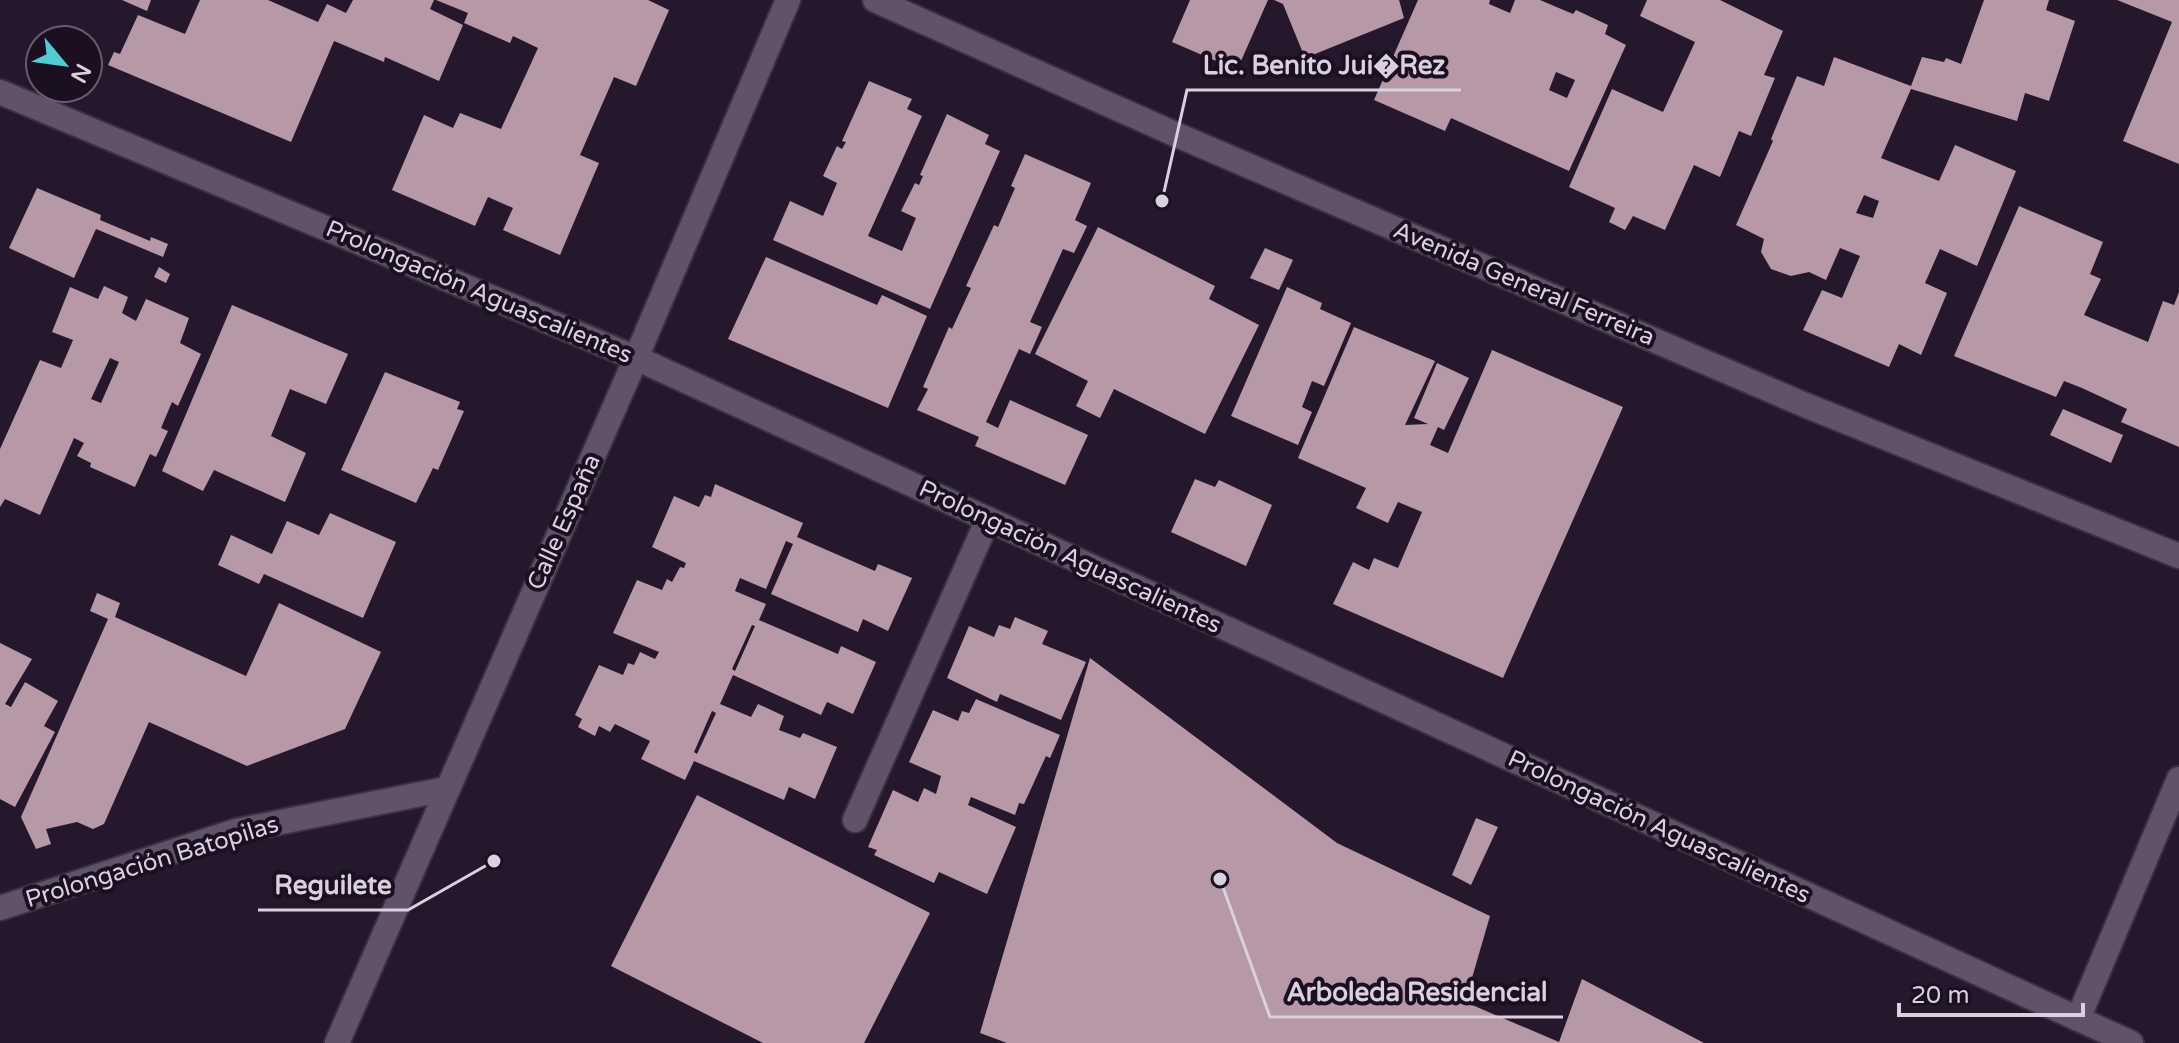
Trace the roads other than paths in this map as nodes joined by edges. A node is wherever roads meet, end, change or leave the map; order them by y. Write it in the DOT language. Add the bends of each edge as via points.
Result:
graph roads {
  1 [pos="788,0"];
  2 [pos="875,0"];
  3 [pos="0,92"];
  4 [pos="636,358"];
  5 [pos="988,519"];
  6 [pos="2179,556"];
  7 [pos="2179,779"];
  8 [pos="446,789"];
  9 [pos="855,820"];
  10 [pos="0,908"];
  11 [pos="2078,1019"];
  12 [pos="337,1043"];
  13 [pos="2131,1043"];
  1 -- 4 [label="street, Calle España"];
  2 -- 6 [label="street, Avenida General Ferreira" via="1805,405"];
  3 -- 4 [label="street, Prolongación Aguascalientes"];
  4 -- 5 [label="street, Prolongación Aguascalientes"];
  4 -- 8 [label="street, Calle España"];
  5 -- 9 [label="street"];
  5 -- 11 [label="street, Prolongación Aguascalientes"];
  7 -- 11 [label="street"];
  8 -- 10 [label="street, Prolongación Batopilas" via="236,831"];
  8 -- 12 [label="street, Calle España"];
  11 -- 13 [label="street, Prolongación Aguascalientes"];
}
